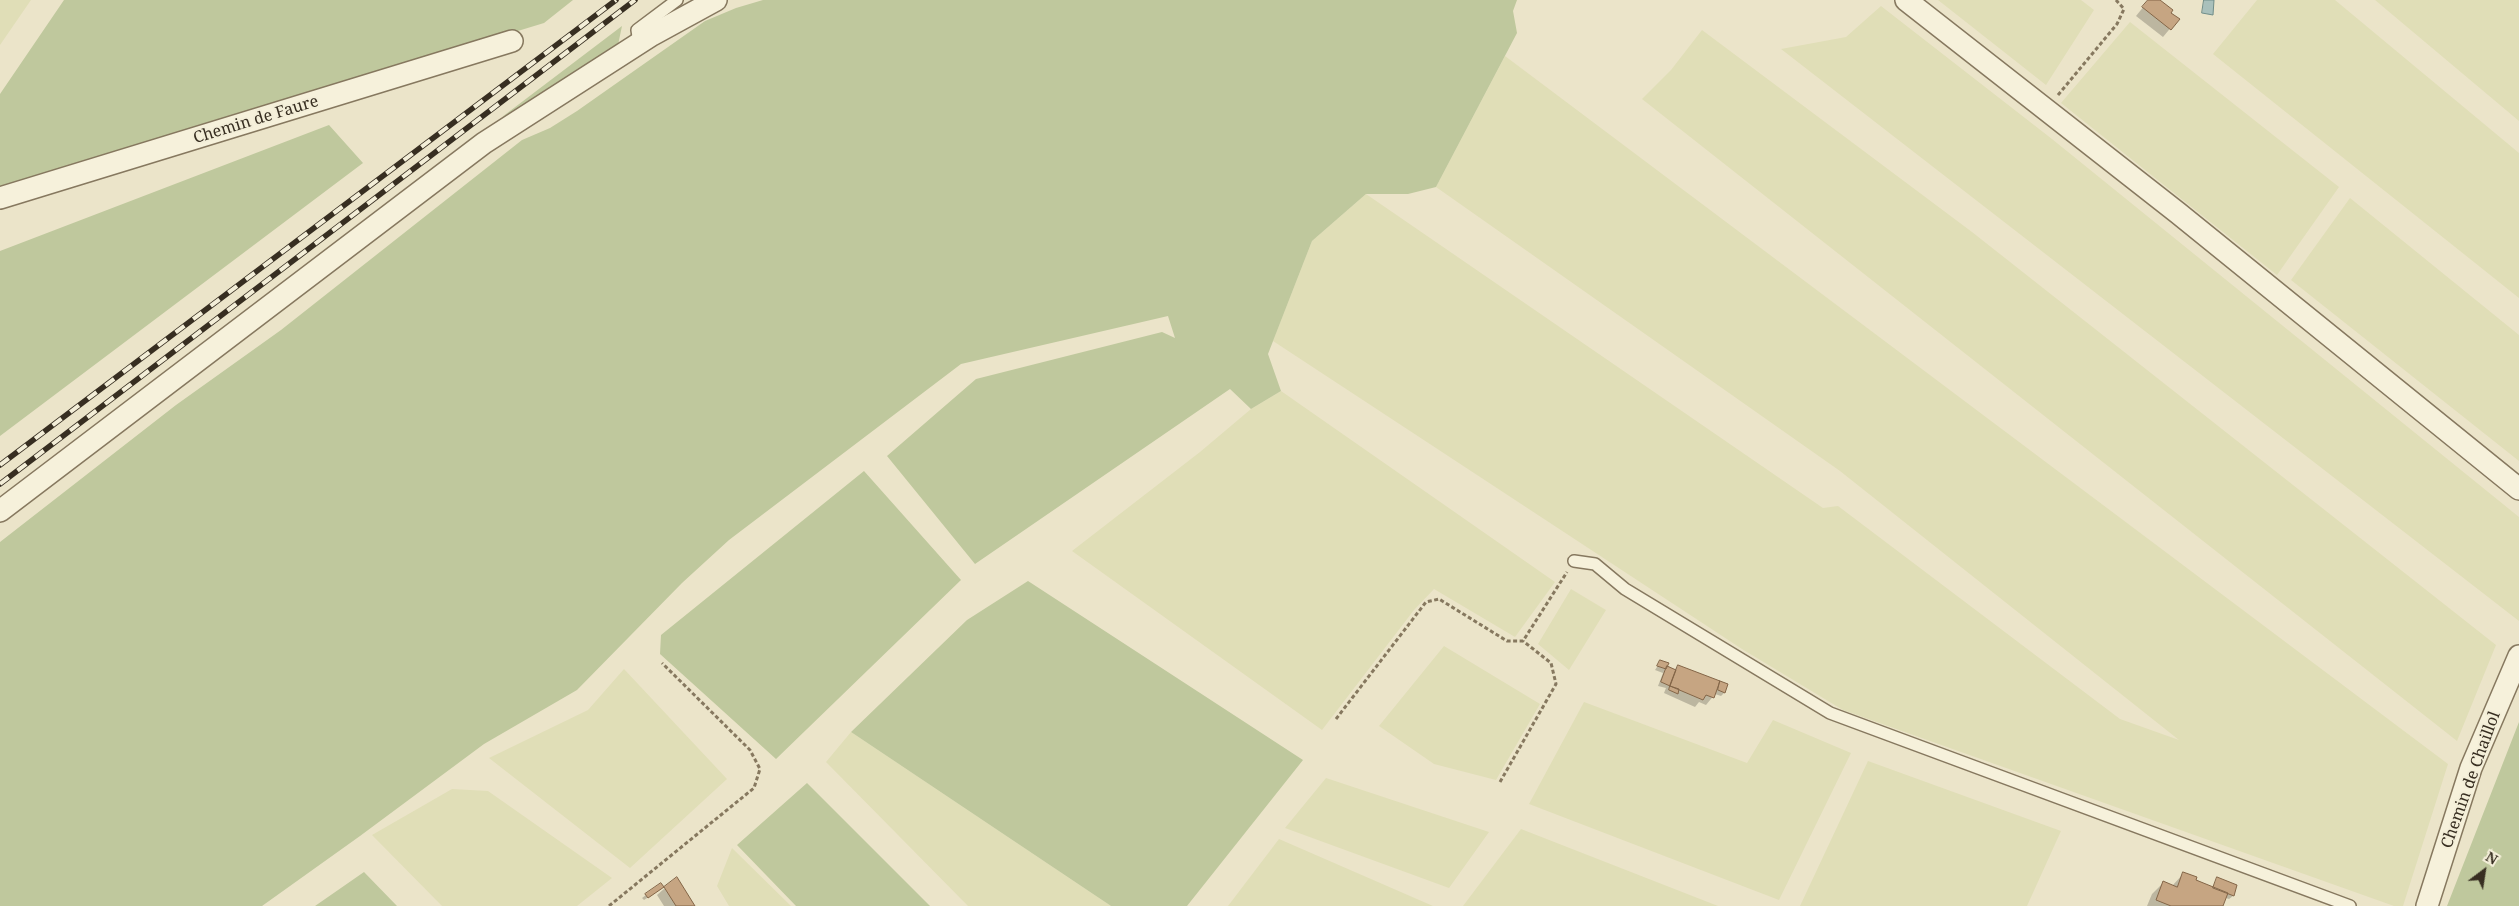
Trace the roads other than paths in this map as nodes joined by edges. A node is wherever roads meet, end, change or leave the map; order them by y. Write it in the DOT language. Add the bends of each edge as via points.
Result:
graph roads {
  1 [pos="677,0"];
  2 [pos="716,0"];
  3 [pos="1906,0"];
  4 [pos="512,41"];
  5 [pos="638,44"];
  6 [pos="0,198"];
  7 [pos="2519,489"];
  8 [pos="0,511"];
  9 [pos="1574,561"];
  10 [pos="2519,656"];
  11 [pos="2350,906"];
  12 [pos="2427,906"];
  1 -- 5 [label="lane" via="637,30"];
  2 -- 5 [label="street"];
  3 -- 7 [label="street"];
  4 -- 6 [label="street, Chemin de Faure"];
  5 -- 8 [label="street" via="484,143"];
  9 -- 11 [label="lane" via="1595,564 1625,589 1830,713"];
  10 -- 12 [label="street, Chemin de Chaillol" via="2471,768"];
}
